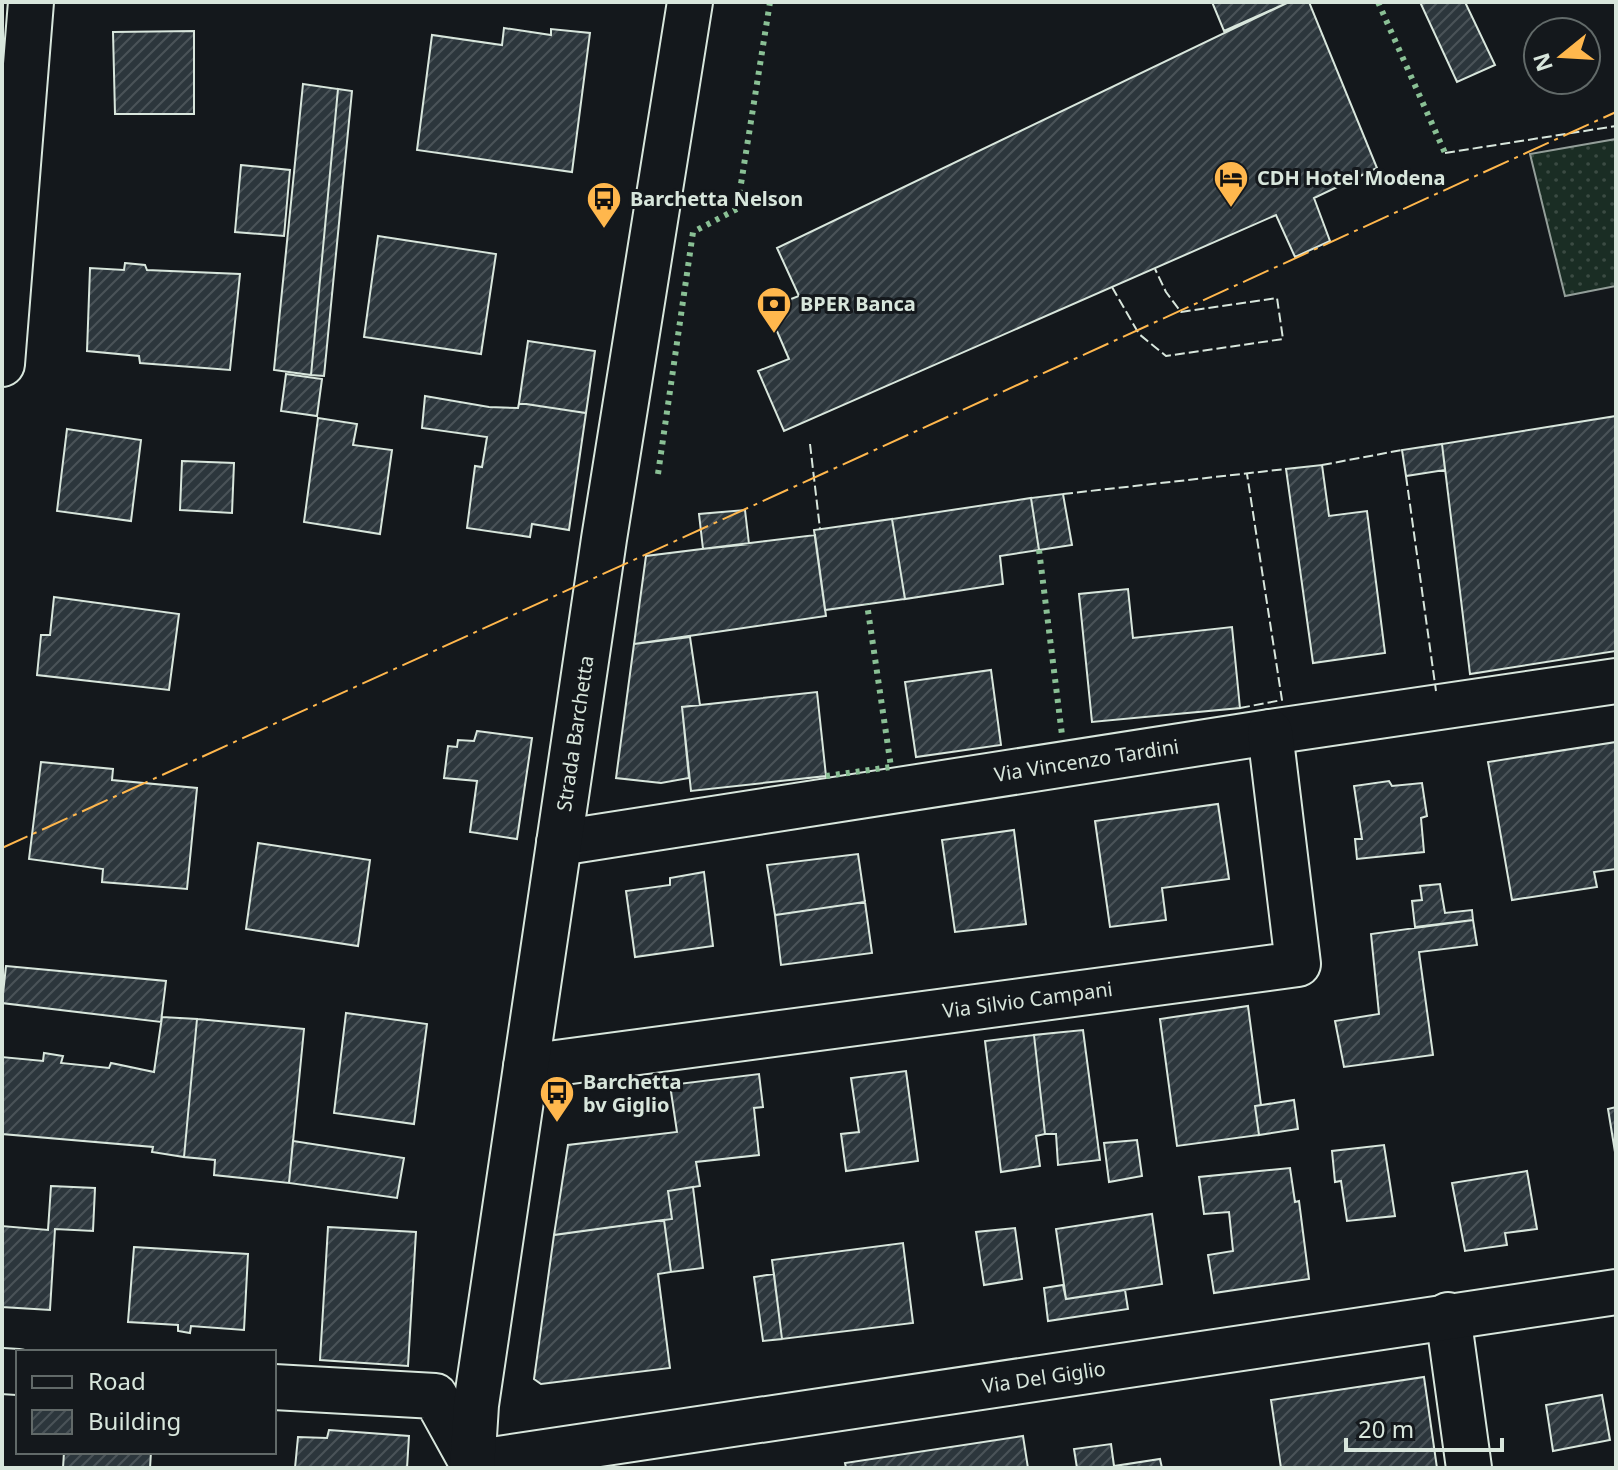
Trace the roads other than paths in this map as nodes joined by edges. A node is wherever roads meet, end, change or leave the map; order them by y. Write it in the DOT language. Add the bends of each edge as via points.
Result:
graph roads {
  1 [pos="31,2"];
  2 [pos="690,2"];
  3 [pos="3,344"];
  4 [pos="1616,681"];
  5 [pos="1270,732"];
  6 [pos="559,843"];
  7 [pos="526,1067"];
  8 [pos="1616,1292"];
  9 [pos="1448,1315"];
  10 [pos="276,1387"];
  11 [pos="472,1466"];
  12 [pos="1469,1468"];
  1 -- 3 [label="street"];
  2 -- 6 [label="street, Strada Barchetta"];
  4 -- 5 [label="street, Via Vincenzo Tardini"];
  5 -- 6 [label="street, Via Vincenzo Tardini"];
  5 -- 7 [label="street, Via Silvio Campani" via="1298,964"];
  6 -- 7 [label="street, Strada Barchetta"];
  7 -- 11 [label="street, Strada Barchetta" via="476,1405"];
  8 -- 9 [label="street, Via Del Giglio"];
  9 -- 11 [label="street, Via Del Giglio"];
  9 -- 12 [label="street"];
  10 -- 11 [label="street" via="435,1396"];
}
